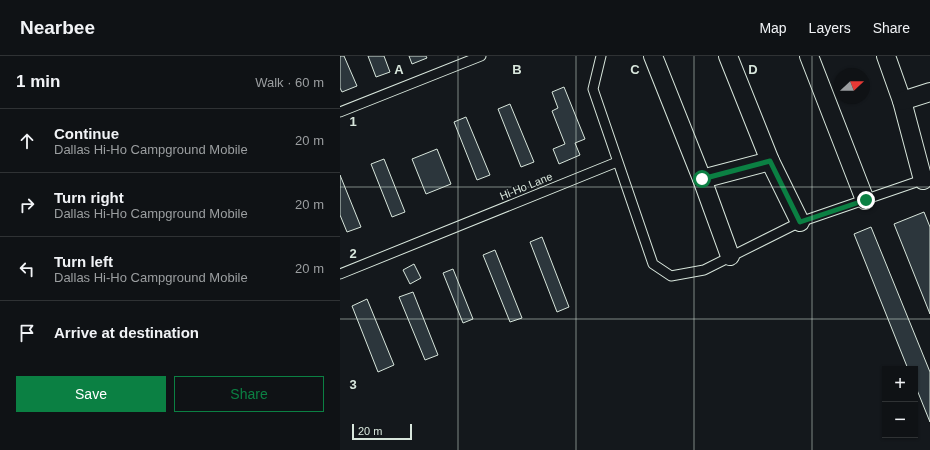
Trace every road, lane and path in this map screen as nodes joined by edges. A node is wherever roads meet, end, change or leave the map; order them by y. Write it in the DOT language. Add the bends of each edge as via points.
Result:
graph roads {
  1 [pos="601,56"];
  2 [pos="653,56"];
  3 [pos="728,56"];
  4 [pos="809,56"];
  5 [pos="886,56"];
  6 [pos="476,57"];
  7 [pos="930,92"];
  8 [pos="902,101"];
  9 [pos="340,112"];
  10 [pos="770,161"];
  11 [pos="617,162"];
  12 [pos="927,178"];
  13 [pos="702,179"];
  14 [pos="866,200"];
  15 [pos="800,222"];
  16 [pos="730,256"];
  17 [pos="340,274"];
  1 -- 11 [label="lane" via="593,89"];
  2 -- 13 [label="street"];
  3 -- 10 [label="street"];
  4 -- 14 [label="street"];
  5 -- 8 [label="street"];
  6 -- 9 [label="lane"];
  7 -- 8 [label="street"];
  8 -- 12 [label="street"];
  10 -- 13 [label="street"];
  10 -- 15 [label="street"];
  11 -- 16 [label="lane" via="653,264 671,276 704,270"];
  11 -- 17 [label="lane, Hi-Ho Lane"];
  12 -- 14 [label="lane"];
  13 -- 16 [label="street"];
  14 -- 15 [label="lane"];
  15 -- 16 [label="lane"];
}
